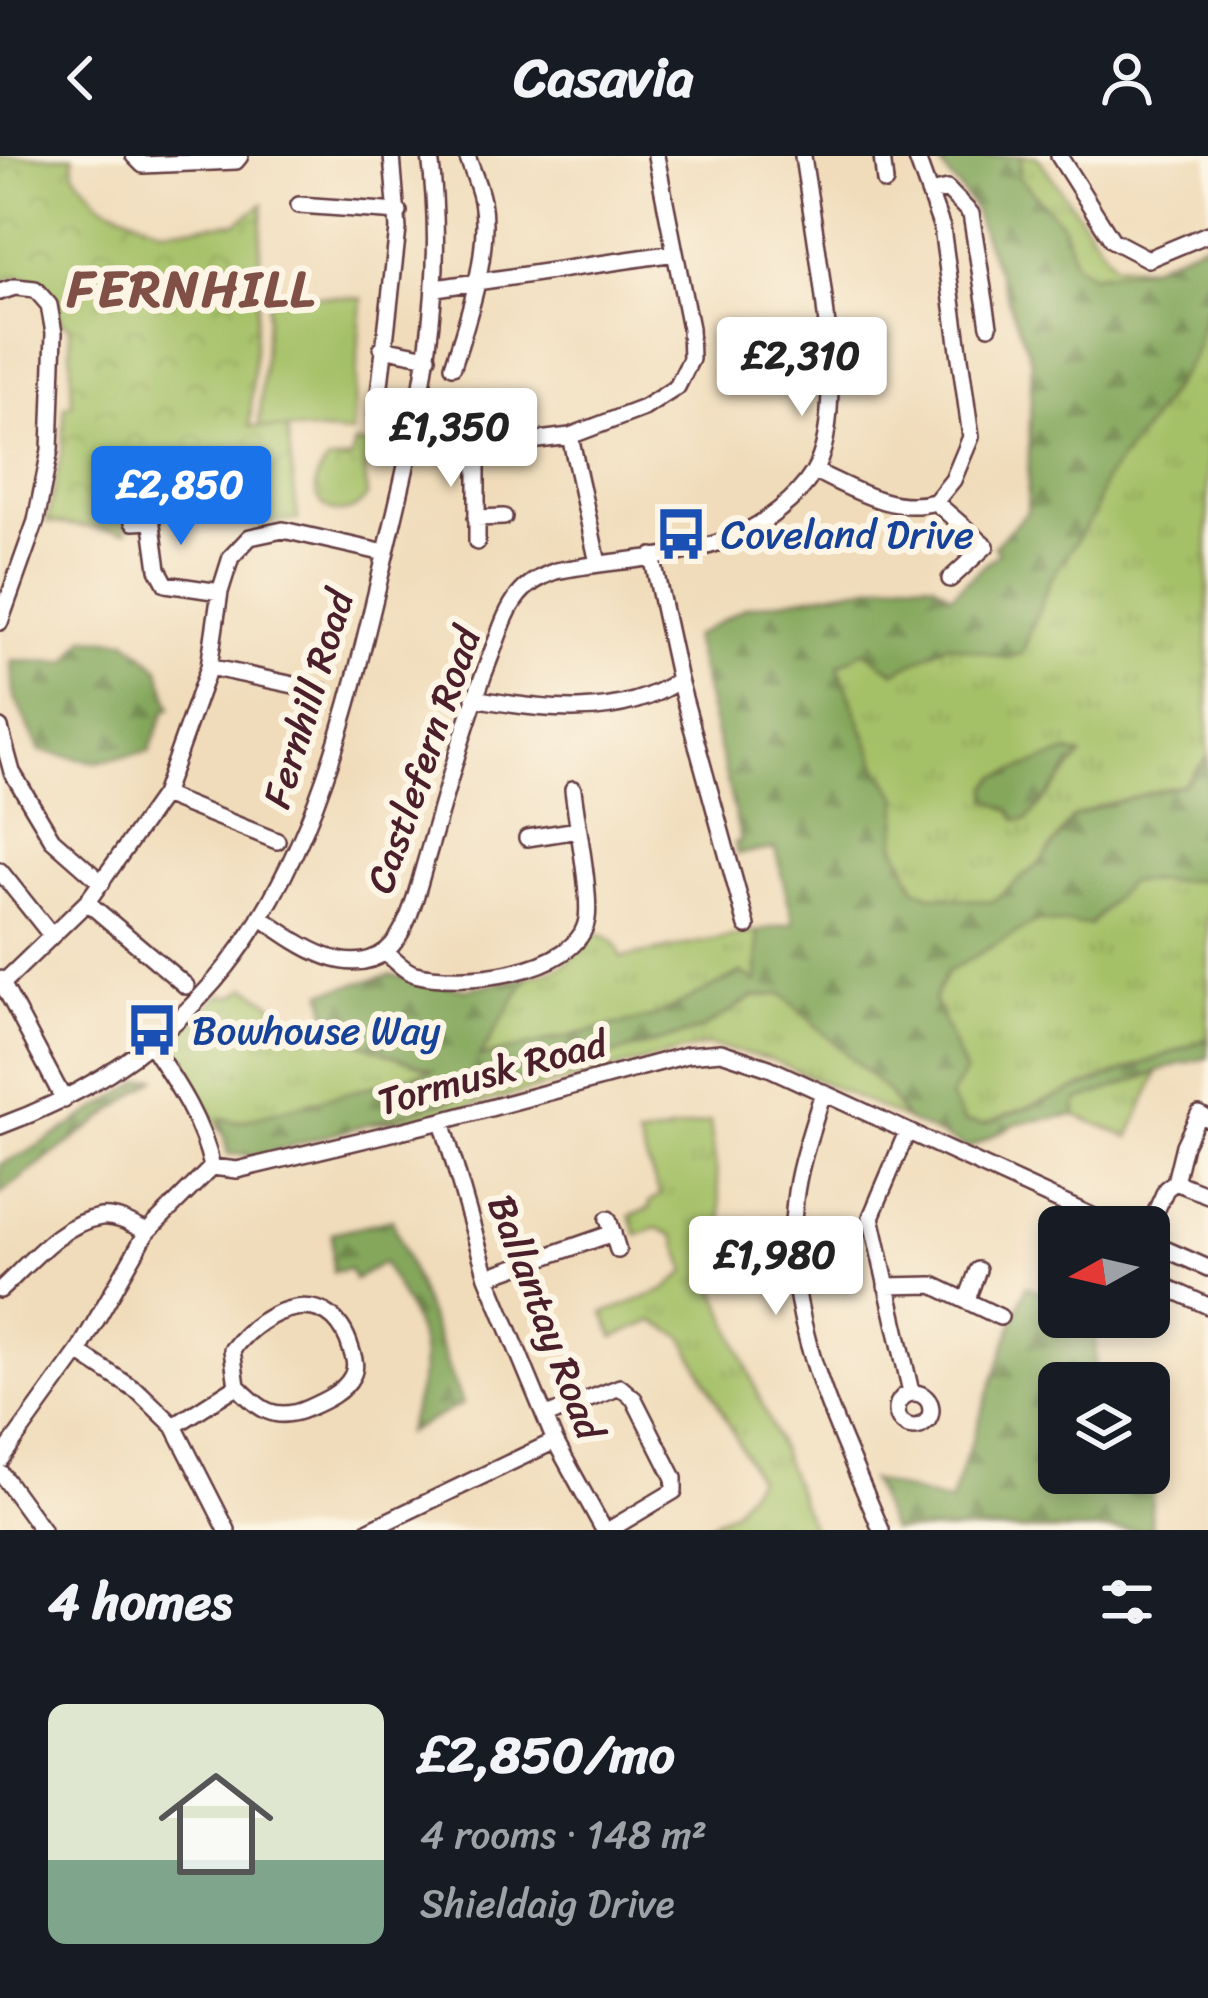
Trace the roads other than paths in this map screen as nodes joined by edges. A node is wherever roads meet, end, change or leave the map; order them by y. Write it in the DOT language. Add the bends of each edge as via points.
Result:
graph roads {
  1 [pos="134,156"];
  2 [pos="240,156"];
  3 [pos="392,156"];
  4 [pos="430,156"];
  5 [pos="467,156"];
  6 [pos="656,156"];
  7 [pos="802,156"];
  8 [pos="882,156"];
  9 [pos="916,156"];
  10 [pos="1059,156"];
  11 [pos="885,182"];
  12 [pos="930,193"];
  13 [pos="299,205"];
  14 [pos="399,212"];
  15 [pos="1208,234"];
  16 [pos="675,253"];
  17 [pos="476,283"];
  18 [pos="436,288"];
  19 [pos="0,292"];
  20 [pos="989,326"];
  21 [pos="382,348"];
  22 [pos="428,356"];
  23 [pos="453,367"];
  24 [pos="376,420"];
  25 [pos="416,424"];
  26 [pos="477,436"];
  27 [pos="570,436"];
  28 [pos="814,471"];
  29 [pos="148,496"];
  30 [pos="935,502"];
  31 [pos="504,517"];
  32 [pos="476,518"];
  33 [pos="152,521"];
  34 [pos="133,522"];
  35 [pos="477,542"];
  36 [pos="385,553"];
  37 [pos="652,556"];
  38 [pos="598,562"];
  39 [pos="950,580"];
  40 [pos="220,592"];
  41 [pos="0,622"];
  42 [pos="209,667"];
  43 [pos="679,680"];
  44 [pos="322,691"];
  45 [pos="474,698"];
  46 [pos="0,728"];
  47 [pos="573,789"];
  48 [pos="163,795"];
  49 [pos="578,830"];
  50 [pos="527,838"];
  51 [pos="277,841"];
  52 [pos="0,871"];
  53 [pos="102,884"];
  54 [pos="87,902"];
  55 [pos="260,917"];
  56 [pos="747,926"];
  57 [pos="51,934"];
  58 [pos="385,952"];
  59 [pos="2,981"];
  60 [pos="186,986"];
  61 [pos="151,1045"];
  62 [pos="823,1092"];
  63 [pos="64,1100"];
  64 [pos="1208,1119"];
  65 [pos="442,1121"];
  66 [pos="0,1126"];
  67 [pos="907,1132"];
  68 [pos="212,1167"];
  69 [pos="1175,1183"];
  70 [pos="1208,1195"];
  71 [pos="1070,1206"];
  72 [pos="1158,1206"];
  73 [pos="147,1232"];
  74 [pos="613,1234"];
  75 [pos="1170,1251"];
  76 [pos="1208,1268"];
  77 [pos="978,1270"];
  78 [pos="487,1277"];
  79 [pos="886,1286"];
  80 [pos="1170,1289"];
  81 [pos="0,1290"];
  82 [pos="967,1299"];
  83 [pos="1208,1306"];
  84 [pos="1000,1317"];
  85 [pos="77,1352"];
  86 [pos="237,1386"];
  87 [pos="911,1393"];
  88 [pos="546,1416"];
  89 [pos="175,1426"];
  90 [pos="555,1441"];
  91 [pos="0,1460"];
  92 [pos="0,1472"];
  93 [pos="396,1524"];
  94 [pos="42,1530"];
  95 [pos="227,1530"];
  96 [pos="369,1530"];
  97 [pos="607,1530"];
  98 [pos="880,1530"];
  1 -- 2 [label="street" via="143,165"];
  3 -- 14 [label="street"];
  4 -- 18 [label="street, Fernhill Road"];
  5 -- 17 [label="street" via="482,202"];
  6 -- 16 [label="street"];
  7 -- 28 [label="street, Castlefern Road" via="832,365 830,416"];
  8 -- 11 [label="street"];
  9 -- 12 [label="street"];
  10 -- 15 [label="street" via="1112,240 1148,259"];
  12 -- 20 [label="street" via="947,189 971,214"];
  12 -- 30 [label="street" via="942,228 971,437"];
  13 -- 14 [label="street"];
  14 -- 21 [label="street"];
  16 -- 17 [label="street"];
  16 -- 27 [label="street" via="691,358 677,388"];
  17 -- 18 [label="street"];
  17 -- 23 [label="street"];
  18 -- 22 [label="street, Fernhill Road"];
  19 -- 41 [label="street" via="35,289 50,305 54,333 50,450 36,521"];
  21 -- 22 [label="street"];
  21 -- 24 [label="street"];
  22 -- 25 [label="street, Fernhill Road"];
  25 -- 26 [label="street"];
  25 -- 36 [label="street, Fernhill Road"];
  26 -- 27 [label="street"];
  26 -- 32 [label="street"];
  27 -- 38 [label="street"];
  28 -- 30 [label="street" via="890,505"];
  28 -- 37 [label="street, Castlefern Road" via="772,515 736,536"];
  29 -- 33 [label="street"];
  30 -- 39 [label="street" via="986,546"];
  31 -- 32 [label="street"];
  32 -- 35 [label="street"];
  33 -- 34 [label="street"];
  33 -- 40 [label="street" via="166,584"];
  36 -- 40 [label="street" via="283,530 250,537 231,557"];
  36 -- 55 [label="street, Fernhill Road" via="345,715 296,849"];
  37 -- 38 [label="street, Castlefern Road"];
  37 -- 43 [label="street"];
  38 -- 45 [label="street, Castlefern Road" via="537,578 518,596"];
  40 -- 42 [label="street"];
  42 -- 44 [label="street"];
  42 -- 48 [label="street"];
  43 -- 45 [label="street" via="583,710"];
  43 -- 56 [label="street"];
  45 -- 58 [label="street, Castlefern Road" via="417,891"];
  46 -- 53 [label="street" via="12,772 52,839"];
  47 -- 49 [label="street"];
  48 -- 51 [label="street"];
  48 -- 53 [label="street"];
  49 -- 50 [label="street"];
  49 -- 58 [label="street" via="587,918 578,943 548,963 464,980 410,973"];
  52 -- 57 [label="street"];
  53 -- 54 [label="street"];
  54 -- 57 [label="street"];
  54 -- 60 [label="street"];
  55 -- 58 [label="street, Castlefern Road" via="338,960"];
  55 -- 61 [label="street, Fernhill Road" via="229,964"];
  57 -- 59 [label="street"];
  59 -- 63 [label="street"];
  61 -- 63 [label="street, Fernhill Road"];
  61 -- 68 [label="street" via="185,1096"];
  62 -- 65 [label="street, Tormusk Road" via="721,1052"];
  62 -- 67 [label="street, Tormusk Road"];
  62 -- 98 [label="street" via="795,1199 794,1274 813,1366"];
  63 -- 66 [label="street, Fernhill Road"];
  64 -- 69 [label="street" via="1199,1114"];
  65 -- 68 [label="street, Tormusk Road" via="236,1170"];
  65 -- 78 [label="street, Ballantay Road"];
  67 -- 71 [label="street, Tormusk Road"];
  67 -- 79 [label="street" via="871,1217"];
  68 -- 73 [label="street"];
  69 -- 70 [label="street"];
  69 -- 72 [label="street"];
  73 -- 81 [label="street" via="101,1217 68,1229"];
  73 -- 85 [label="street"];
  74 -- 78 [label="street"];
  75 -- 76 [label="street"];
  77 -- 82 [label="street"];
  78 -- 88 [label="street, Ballantay Road"];
  79 -- 82 [label="street" via="933,1285"];
  79 -- 87 [label="street"];
  80 -- 83 [label="street"];
  82 -- 84 [label="street"];
  85 -- 89 [label="street"];
  85 -- 91 [label="street"];
  86 -- 86 [label="street" via="274,1415 332,1397 356,1364 346,1330 315,1306 279,1312 244,1333 232,1351"];
  86 -- 89 [label="street"];
  88 -- 90 [label="street, Ballantay Road"];
  88 -- 97 [label="street" via="620,1387 634,1400 674,1491"];
  89 -- 95 [label="street"];
  90 -- 93 [label="street"];
  90 -- 97 [label="street, Ballantay Road"];
  92 -- 94 [label="street"];
  93 -- 96 [label="street"];
}
